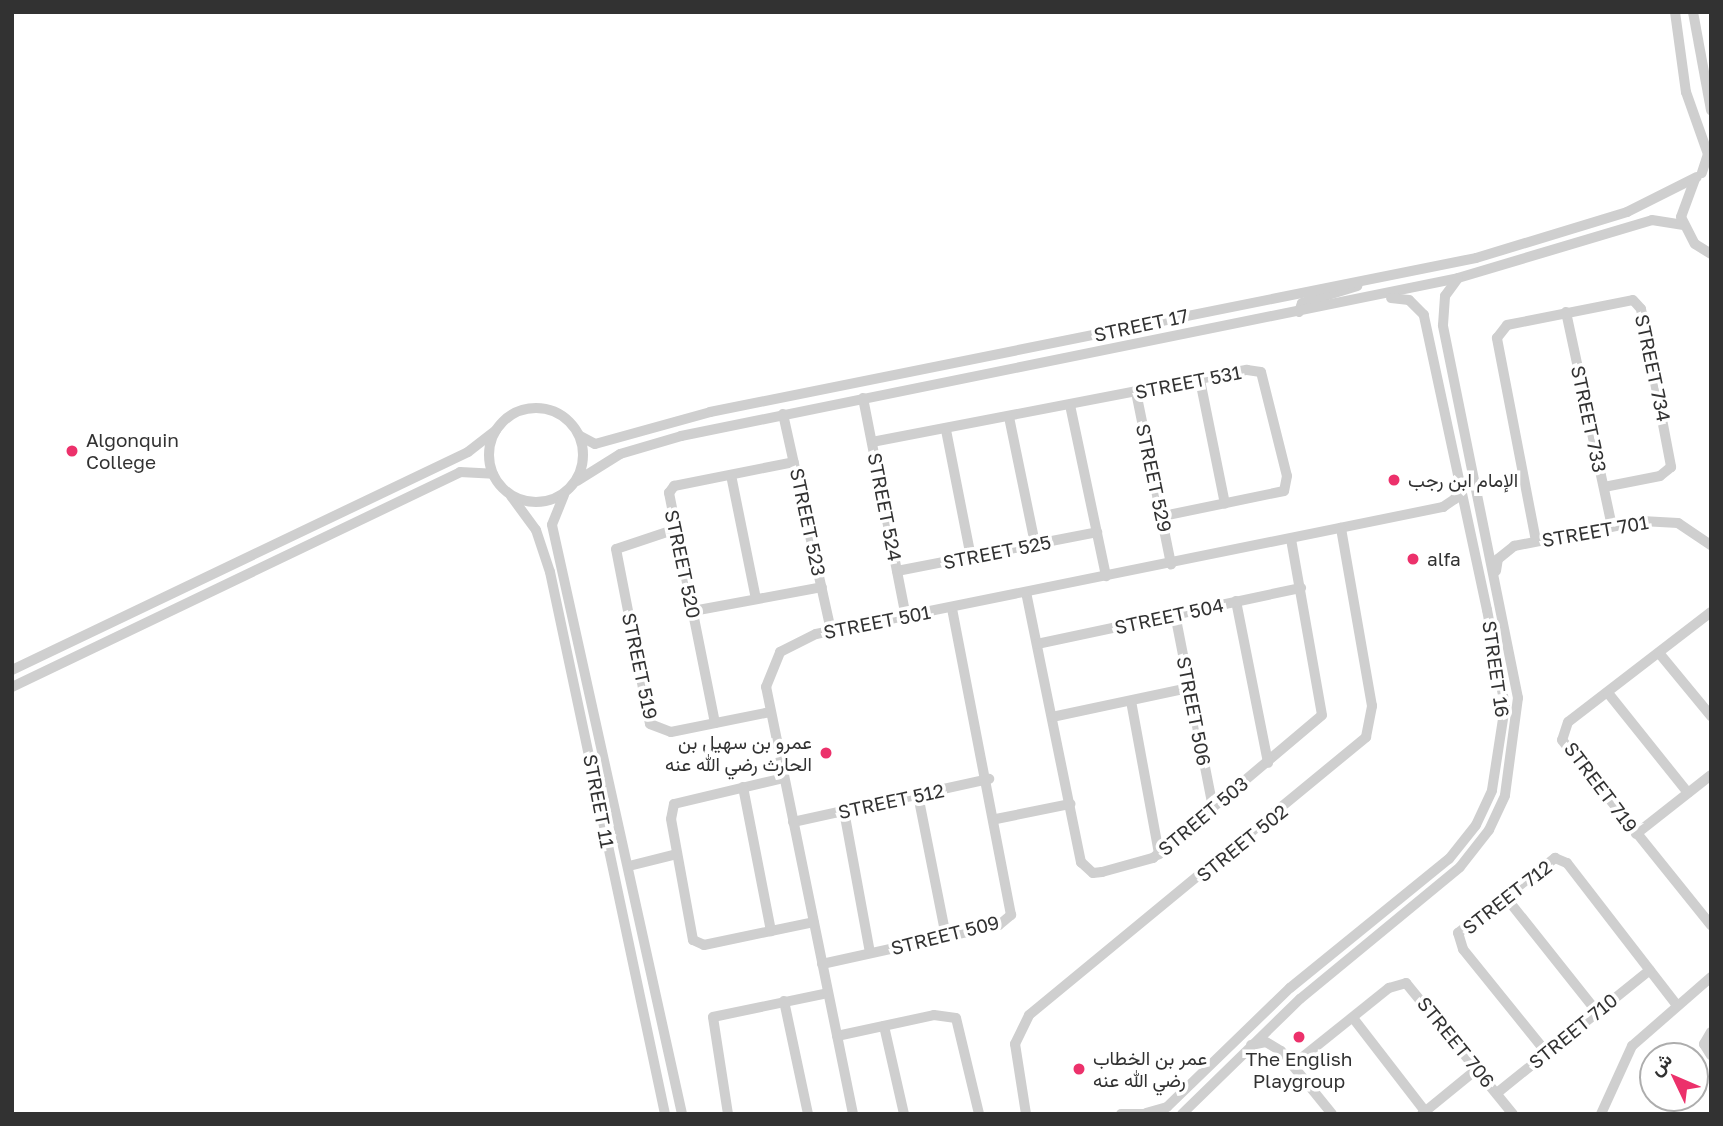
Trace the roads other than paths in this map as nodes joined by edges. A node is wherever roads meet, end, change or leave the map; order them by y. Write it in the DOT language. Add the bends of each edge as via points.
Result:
graph roads {
  1 [pos="1675,12"];
  2 [pos="1693,12"];
  3 [pos="1711,110"];
  4 [pos="1703,173"];
  5 [pos="1684,225"];
  6 [pos="1710,254"];
  7 [pos="1458,278"];
  8 [pos="1369,280"];
  9 [pos="1357,300"];
  10 [pos="1299,312"];
  11 [pos="1566,312"];
  12 [pos="978,360"];
  13 [pos="1436,367"];
  14 [pos="1200,380"];
  15 [pos="928,387"];
  16 [pos="1136,393"];
  17 [pos="863,398"];
  18 [pos="1070,405"];
  19 [pos="783,414"];
  20 [pos="1009,417"];
  21 [pos="496,430"];
  22 [pos="946,430"];
  23 [pos="580,436"];
  24 [pos="872,442"];
  25 [pos="1469,449"];
  26 [pos="794,462"];
  27 [pos="493,474"];
  28 [pos="731,475"];
  29 [pos="577,481"];
  30 [pos="1460,485"];
  31 [pos="1604,487"];
  32 [pos="564,495"];
  33 [pos="511,496"];
  34 [pos="1224,504"];
  35 [pos="1443,507"];
  36 [pos="1163,516"];
  37 [pos="1467,522"];
  38 [pos="1612,526"];
  39 [pos="1341,528"];
  40 [pos="676,530"];
  41 [pos="1097,532"];
  42 [pos="1486,532"];
  43 [pos="1291,539"];
  44 [pos="1536,541"];
  45 [pos="1035,544"];
  46 [pos="1711,545"];
  47 [pos="1514,546"];
  48 [pos="971,557"];
  49 [pos="1171,564"];
  50 [pos="897,572"];
  51 [pos="1107,576"];
  52 [pos="1495,577"];
  53 [pos="822,587"];
  54 [pos="1301,588"];
  55 [pos="1026,592"];
  56 [pos="756,599"];
  57 [pos="1236,601"];
  58 [pos="953,608"];
  59 [pos="693,611"];
  60 [pos="1711,612"];
  61 [pos="1175,614"];
  62 [pos="906,617"];
  63 [pos="831,631"];
  64 [pos="1037,644"];
  65 [pos="1658,653"];
  66 [pos="12,670"];
  67 [pos="12,687"];
  68 [pos="1189,688"];
  69 [pos="1608,693"];
  70 [pos="1131,701"];
  71 [pos="770,712"];
  72 [pos="1711,716"];
  73 [pos="1052,717"];
  74 [pos="715,723"];
  75 [pos="1268,762"];
  76 [pos="1711,775"];
  77 [pos="785,778"];
  78 [pos="989,779"];
  79 [pos="743,787"];
  80 [pos="1688,793"];
  81 [pos="918,795"];
  82 [pos="1070,804"];
  83 [pos="1213,808"];
  84 [pos="844,811"];
  85 [pos="996,819"];
  86 [pos="793,822"];
  87 [pos="1636,834"];
  88 [pos="677,854"];
  89 [pos="1159,854"];
  90 [pos="629,866"];
  91 [pos="1427,878"];
  92 [pos="1504,895"];
  93 [pos="623,919"];
  94 [pos="814,922"];
  95 [pos="1711,925"];
  96 [pos="1389,926"];
  97 [pos="771,931"];
  98 [pos="946,937"];
  99 [pos="1336,950"];
  100 [pos="870,953"];
  101 [pos="822,964"];
  102 [pos="1650,970"];
  103 [pos="652,977"];
  104 [pos="1711,977"];
  105 [pos="828,993"];
  106 [pos="1300,999"];
  107 [pos="784,1001"];
  108 [pos="1676,1004"];
  109 [pos="1597,1012"];
  110 [pos="642,1013"];
  111 [pos="1279,1017"];
  112 [pos="1353,1018"];
  113 [pos="884,1026"];
  114 [pos="1711,1032"];
  115 [pos="837,1036"];
  116 [pos="1249,1046"];
  117 [pos="1281,1051"];
  118 [pos="1546,1052"];
  119 [pos="1711,1055"];
  120 [pos="1294,1064"];
  121 [pos="1477,1069"];
  122 [pos="672,1071"];
  123 [pos="1497,1093"];
  124 [pos="1423,1112"];
  125 [pos="1147,1113"];
  126 [pos="665,1114"];
  127 [pos="682,1114"];
  128 [pos="728,1114"];
  129 [pos="808,1114"];
  130 [pos="853,1114"];
  131 [pos="904,1114"];
  132 [pos="979,1114"];
  133 [pos="1026,1114"];
  134 [pos="1121,1114"];
  135 [pos="1182,1114"];
  136 [pos="1332,1114"];
  137 [pos="1513,1114"];
  138 [pos="1601,1114"];
  1 -- 4 [label="street" via="1686,92 1709,154"];
  2 -- 3 [label="street"];
  4 -- 5 [label="street" via="1682,202"];
  4 -- 8 [label="street, STREET 17" via="1627,212"];
  5 -- 6 [label="street"];
  5 -- 7 [label="street, STREET 17" via="1652,220"];
  7 -- 9 [label="street, STREET 17"];
  7 -- 25 [label="street, STREET 16" via="1441,309"];
  8 -- 10 [label="street" via="1302,303"];
  8 -- 12 [label="street, STREET 17"];
  9 -- 10 [label="street, STREET 17"];
  9 -- 13 [label="street, STREET 16" via="1399,297 1418,306"];
  10 -- 15 [label="street, STREET 17"];
  11 -- 31 [label="street, STREET 733"];
  11 -- 31 [label="street, STREET 734" via="1626,299 1641,309 1671,467 1660,476"];
  11 -- 44 [label="street, STREET 734" via="1507,325 1496,344"];
  12 -- 15 [label="street" via="970,374"];
  12 -- 23 [label="street, STREET 17" via="710,412 595,444"];
  13 -- 25 [label="street" via="1448,373"];
  13 -- 30 [label="street, STREET 16"];
  14 -- 16 [label="street, STREET 531"];
  14 -- 34 [label="street"];
  14 -- 34 [label="street, STREET 531" via="1261,372 1287,476 1278,494"];
  15 -- 17 [label="street, STREET 17"];
  16 -- 18 [label="street, STREET 531"];
  16 -- 36 [label="street, STREET 529"];
  17 -- 19 [label="street, STREET 17"];
  17 -- 24 [label="street, STREET 524"];
  18 -- 20 [label="street, STREET 531"];
  18 -- 41 [label="street"];
  19 -- 26 [label="street, STREET 523"];
  19 -- 29 [label="street, STREET 17" via="647,445"];
  20 -- 22 [label="street, STREET 531"];
  20 -- 45 [label="street"];
  21 -- 23 [label="street" via="519,411 547,409"];
  21 -- 27 [label="street" via="489,452"];
  21 -- 66 [label="street" via="468,452"];
  22 -- 24 [label="street, STREET 531"];
  22 -- 48 [label="street"];
  23 -- 29 [label="street" via="584,451"];
  24 -- 50 [label="street, STREET 524"];
  25 -- 42 [label="street, STREET 16"];
  26 -- 28 [label="street, STREET 520"];
  26 -- 53 [label="street, STREET 523"];
  27 -- 33 [label="street"];
  27 -- 67 [label="street" via="460,472"];
  28 -- 40 [label="street, STREET 520" via="671,489"];
  28 -- 56 [label="street"];
  29 -- 32 [label="street"];
  30 -- 35 [label="street" via="1455,499"];
  30 -- 37 [label="street, STREET 16"];
  31 -- 38 [label="street, STREET 733"];
  32 -- 33 [label="street" via="538,503"];
  32 -- 90 [label="street, STREET 11" via="552,525"];
  33 -- 93 [label="street, STREET 11" via="536,530 550,572"];
  34 -- 36 [label="street, STREET 531"];
  35 -- 37 [label="street"];
  35 -- 39 [label="street, STREET 501"];
  36 -- 49 [label="street, STREET 529"];
  37 -- 91 [label="street, STREET 16" via="1503,695 1504,732 1485,807"];
  38 -- 44 [label="street, STREET 701"];
  38 -- 46 [label="street, STREET 701" via="1670,521"];
  39 -- 43 [label="street, STREET 501"];
  39 -- 133 [label="street, STREET 502" via="1372,706 1366,737 1029,1015 1015,1044"];
  40 -- 59 [label="street, STREET 520"];
  40 -- 74 [label="street, STREET 519" via="616,549 650,724 660,733"];
  41 -- 45 [label="street, STREET 525"];
  41 -- 51 [label="street"];
  42 -- 47 [label="street, STREET 701"];
  42 -- 52 [label="street, STREET 16"];
  43 -- 49 [label="street, STREET 501"];
  43 -- 54 [label="street, STREET 503"];
  44 -- 47 [label="street, STREET 701"];
  45 -- 48 [label="street, STREET 525"];
  47 -- 52 [label="street, STREET 701" via="1498,559"];
  48 -- 50 [label="street, STREET 525"];
  49 -- 51 [label="street, STREET 501"];
  50 -- 62 [label="street, STREET 524"];
  51 -- 55 [label="street, STREET 501"];
  52 -- 96 [label="street, STREET 16" via="1518,698 1506,795 1489,830 1460,867"];
  53 -- 56 [label="street"];
  53 -- 63 [label="street, STREET 523"];
  54 -- 57 [label="street, STREET 504"];
  54 -- 75 [label="street, STREET 503" via="1322,715"];
  55 -- 58 [label="street, STREET 501"];
  55 -- 64 [label="street, STREET 503"];
  56 -- 59 [label="street"];
  57 -- 61 [label="street, STREET 504"];
  57 -- 75 [label="street"];
  58 -- 62 [label="street, STREET 501"];
  58 -- 78 [label="street, STREET 509"];
  59 -- 74 [label="street, STREET 520"];
  60 -- 65 [label="street, STREET 719"];
  61 -- 64 [label="street, STREET 504"];
  61 -- 68 [label="street, STREET 506"];
  62 -- 63 [label="street, STREET 501"];
  63 -- 71 [label="street, STREET 501" via="800,638 780,652 767,674"];
  64 -- 73 [label="street, STREET 503"];
  65 -- 69 [label="street, STREET 719"];
  65 -- 72 [label="street"];
  68 -- 70 [label="street"];
  68 -- 83 [label="street, STREET 506"];
  69 -- 80 [label="street"];
  69 -- 87 [label="street, STREET 719" via="1568,722 1562,740"];
  70 -- 73 [label="street"];
  70 -- 89 [label="street"];
  71 -- 74 [label="street, STREET 519"];
  71 -- 77 [label="street, STREET 501"];
  73 -- 82 [label="street, STREET 503"];
  75 -- 83 [label="street, STREET 503"];
  76 -- 80 [label="street"];
  77 -- 79 [label="street"];
  77 -- 86 [label="street, STREET 501"];
  78 -- 81 [label="street, STREET 512"];
  78 -- 85 [label="street, STREET 509"];
  79 -- 88 [label="street" via="674,804"];
  79 -- 97 [label="street"];
  80 -- 87 [label="street"];
  81 -- 84 [label="street, STREET 512"];
  81 -- 98 [label="street"];
  82 -- 85 [label="street"];
  82 -- 89 [label="street, STREET 503" via="1082,862 1093,873"];
  83 -- 89 [label="street, STREET 503"];
  84 -- 86 [label="street, STREET 512"];
  84 -- 100 [label="street"];
  85 -- 98 [label="street, STREET 509" via="1011,915 999,925"];
  86 -- 94 [label="street, STREET 501"];
  87 -- 95 [label="street, STREET 719"];
  88 -- 90 [label="street"];
  88 -- 97 [label="street" via="693,940 704,944"];
  90 -- 103 [label="street, STREET 11"];
  91 -- 96 [label="street" via="1386,917"];
  91 -- 99 [label="street, STREET 16"];
  92 -- 102 [label="street, STREET 712" via="1546,862 1562,859"];
  92 -- 109 [label="street"];
  92 -- 118 [label="street, STREET 712" via="1463,927 1459,943"];
  93 -- 103 [label="street" via="640,977"];
  93 -- 110 [label="street, STREET 11"];
  94 -- 97 [label="street"];
  94 -- 101 [label="street, STREET 501"];
  96 -- 106 [label="street, STREET 16"];
  98 -- 100 [label="street, STREET 509"];
  99 -- 106 [label="street" via="1337,961"];
  99 -- 125 [label="street, STREET 16" via="1167,1107"];
  100 -- 101 [label="street, STREET 509"];
  101 -- 105 [label="street, STREET 501"];
  102 -- 108 [label="street, STREET 712"];
  102 -- 109 [label="street, STREET 710"];
  103 -- 122 [label="street, STREET 11"];
  104 -- 108 [label="street"];
  105 -- 107 [label="street"];
  105 -- 115 [label="street, STREET 501"];
  106 -- 111 [label="street, STREET 16"];
  107 -- 128 [label="street" via="713,1017"];
  107 -- 129 [label="street"];
  108 -- 138 [label="street" via="1632,1046"];
  109 -- 118 [label="street, STREET 710"];
  110 -- 122 [label="street" via="655,1012"];
  110 -- 126 [label="street, STREET 11"];
  111 -- 116 [label="street, STREET 16"];
  111 -- 117 [label="street" via="1273,1034"];
  112 -- 120 [label="street, STREET 706"];
  112 -- 121 [label="street, STREET 706" via="1406,983"];
  112 -- 124 [label="street"];
  113 -- 115 [label="street"];
  113 -- 131 [label="street"];
  113 -- 132 [label="street" via="934,1015 956,1018"];
  114 -- 119 [label="street" via="1704,1044"];
  115 -- 130 [label="street, STREET 501"];
  116 -- 117 [label="street" via="1266,1042"];
  116 -- 135 [label="street, STREET 16"];
  117 -- 120 [label="street"];
  118 -- 123 [label="street, STREET 710"];
  120 -- 136 [label="street"];
  121 -- 123 [label="street, STREET 706"];
  121 -- 124 [label="street"];
  122 -- 127 [label="street, STREET 11"];
  123 -- 137 [label="street, STREET 706"];
  125 -- 134 [label="street"];
}
